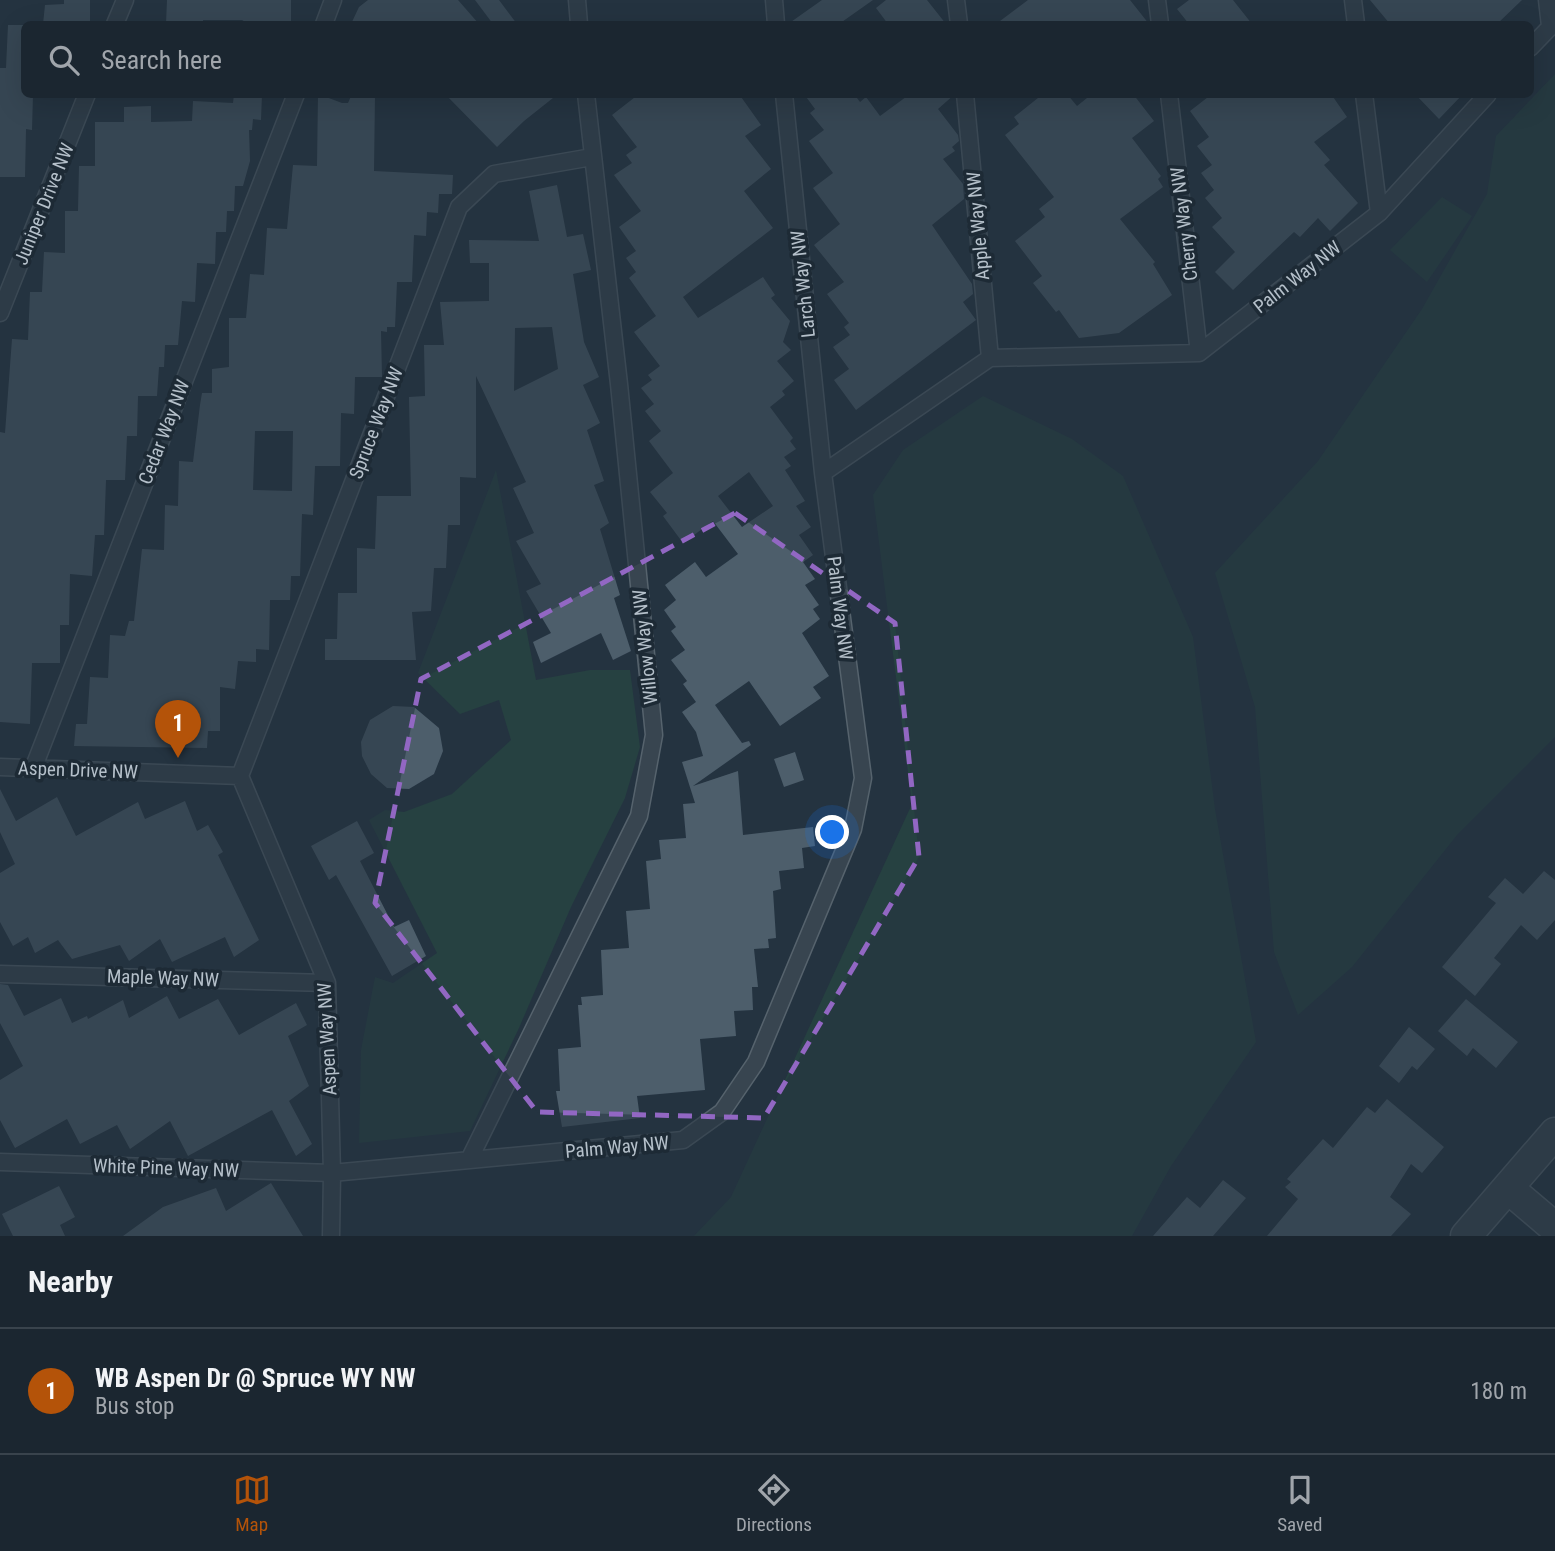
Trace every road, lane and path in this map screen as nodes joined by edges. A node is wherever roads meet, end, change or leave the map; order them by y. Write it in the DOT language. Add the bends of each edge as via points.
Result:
graph roads {
  1 [pos="125,0"];
  2 [pos="334,0"];
  3 [pos="576,0"];
  4 [pos="774,0"];
  5 [pos="956,0"];
  6 [pos="1157,0"];
  7 [pos="1353,0"];
  8 [pos="1547,0"];
  9 [pos="116,21"];
  10 [pos="325,21"];
  11 [pos="579,21"];
  12 [pos="776,21"];
  13 [pos="959,21"];
  14 [pos="1160,21"];
  15 [pos="1356,21"];
  16 [pos="1553,24"];
  17 [pos="1534,45"];
  18 [pos="86,98"];
  19 [pos="294,98"];
  20 [pos="586,98"];
  21 [pos="784,98"];
  22 [pos="965,98"];
  23 [pos="1169,98"];
  24 [pos="1364,98"];
  25 [pos="1484,98"];
  26 [pos="592,157"];
  27 [pos="1379,214"];
  28 [pos="0,313"];
  29 [pos="1199,353"];
  30 [pos="990,358"];
  31 [pos="823,473"];
  32 [pos="0,767"];
  33 [pos="33,769"];
  34 [pos="240,776"];
  35 [pos="0,974"];
  36 [pos="327,983"];
  37 [pos="1555,1133"];
  38 [pos="469,1160"];
  39 [pos="0,1162"];
  40 [pos="332,1173"];
  41 [pos="1508,1188"];
  42 [pos="1555,1228"];
  43 [pos="331,1236"];
  44 [pos="1466,1236"];
  1 -- 9 [label="lane"];
  2 -- 10 [label="lane"];
  3 -- 11 [label="lane"];
  4 -- 12 [label="lane"];
  5 -- 13 [label="lane"];
  6 -- 14 [label="lane"];
  7 -- 15 [label="lane"];
  8 -- 16 [label="lane"];
  16 -- 17 [label="lane"];
  18 -- 28 [label="lane, Juniper Drive NW"];
  19 -- 33 [label="lane, Cedar Way NW"];
  20 -- 26 [label="lane, Willow Way NW"];
  21 -- 31 [label="lane, Larch Way NW"];
  22 -- 30 [label="lane, Apple Way NW"];
  23 -- 29 [label="lane, Cherry Way NW"];
  24 -- 27 [label="lane"];
  25 -- 27 [label="lane, Palm Way NW"];
  26 -- 34 [label="lane, Spruce Way NW" via="494,174 459,207"];
  26 -- 38 [label="lane, Willow Way NW" via="653,735 639,817"];
  27 -- 29 [label="lane, Palm Way NW"];
  29 -- 30 [label="lane"];
  30 -- 31 [label="lane"];
  31 -- 38 [label="lane, Palm Way NW" via="863,778 853,829 756,1062 722,1112 683,1140"];
  32 -- 33 [label="lane, Aspen Drive NW"];
  33 -- 34 [label="lane, Aspen Drive NW"];
  34 -- 36 [label="lane, Aspen Way NW"];
  35 -- 36 [label="lane, Maple Way NW"];
  36 -- 40 [label="lane, Aspen Way NW"];
  37 -- 41 [label="street"];
  38 -- 40 [label="lane, Palm Way NW"];
  39 -- 40 [label="lane, White Pine Way NW"];
  40 -- 43 [label="lane, Aspen Way NW"];
  41 -- 42 [label="street"];
  41 -- 44 [label="street"];
}
